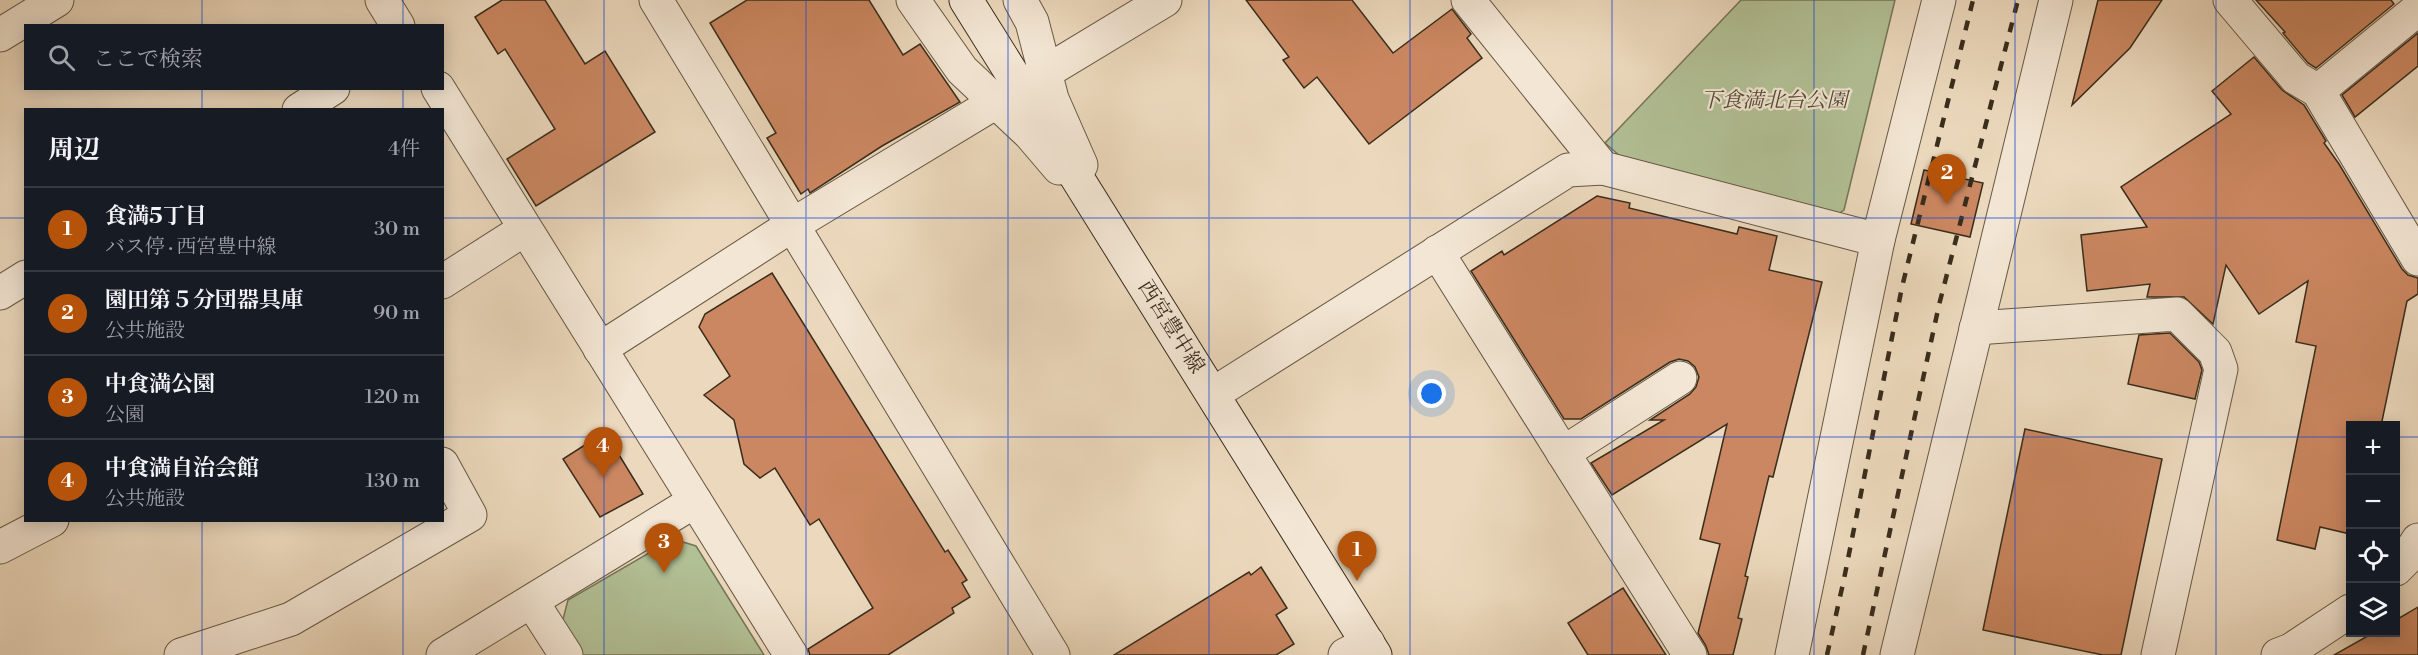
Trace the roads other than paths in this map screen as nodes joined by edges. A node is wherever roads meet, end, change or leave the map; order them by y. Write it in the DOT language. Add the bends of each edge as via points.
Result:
graph roads {
  1 [pos="57,0"];
  2 [pos="382,0"];
  3 [pos="656,0"];
  4 [pos="914,0"];
  5 [pos="966,0"];
  6 [pos="1020,0"];
  7 [pos="1165,0"];
  8 [pos="1468,0"];
  9 [pos="1939,0"];
  10 [pos="2056,0"];
  11 [pos="2230,0"];
  12 [pos="2418,9"];
  13 [pos="397,24"];
  14 [pos="0,35"];
  15 [pos="1021,87"];
  16 [pos="330,90"];
  17 [pos="439,90"];
  18 [pos="2318,92"];
  19 [pos="302,108"];
  20 [pos="1603,168"];
  21 [pos="794,225"];
  22 [pos="525,228"];
  23 [pos="1878,240"];
  24 [pos="1437,252"];
  25 [pos="2418,259"];
  26 [pos="24,278"];
  27 [pos="444,281"];
  28 [pos="0,293"];
  29 [pos="1976,328"];
  30 [pos="600,349"];
  31 [pos="1680,378"];
  32 [pos="1213,394"];
  33 [pos="1563,453"];
  34 [pos="444,468"];
  35 [pos="695,501"];
  36 [pos="48,522"];
  37 [pos="2418,540"];
  38 [pos="0,547"];
  39 [pos="2400,565"];
  40 [pos="532,602"];
  41 [pos="2346,613"];
  42 [pos="1363,651"];
  43 [pos="2287,653"];
  44 [pos="181,655"];
  45 [pos="443,655"];
  46 [pos="566,655"];
  47 [pos="791,655"];
  48 [pos="1053,655"];
  49 [pos="1690,655"];
  50 [pos="1792,655"];
  51 [pos="1897,655"];
  52 [pos="2158,655"];
  1 -- 14 [label="street"];
  2 -- 13 [label="street"];
  3 -- 21 [label="street"];
  4 -- 15 [label="street" via="962,70"];
  5 -- 15 [label="street, 西宮豊中線"];
  6 -- 15 [label="street" via="1032,21"];
  7 -- 15 [label="street"];
  8 -- 20 [label="street"];
  9 -- 23 [label="street"];
  10 -- 29 [label="street"];
  11 -- 18 [label="street" via="2296,78"];
  12 -- 18 [label="street"];
  15 -- 21 [label="street"];
  15 -- 32 [label="street, 西宮豊中線"];
  16 -- 19 [label="street"];
  17 -- 22 [label="street"];
  18 -- 25 [label="street"];
  20 -- 23 [label="street"];
  20 -- 24 [label="street" via="1568,170"];
  21 -- 30 [label="street"];
  21 -- 48 [label="street"];
  22 -- 27 [label="street"];
  22 -- 30 [label="street"];
  23 -- 50 [label="street"];
  24 -- 32 [label="street"];
  24 -- 33 [label="street"];
  26 -- 28 [label="street"];
  29 -- 51 [label="street"];
  29 -- 52 [label="street" via="2177,314 2215,352 2221,369"];
  30 -- 35 [label="street"];
  31 -- 33 [label="street"];
  32 -- 42 [label="street, 西宮豊中線"];
  33 -- 49 [label="street"];
  34 -- 44 [label="street" via="470,515 291,619"];
  35 -- 40 [label="street"];
  35 -- 47 [label="street"];
  36 -- 38 [label="street"];
  37 -- 39 [label="street"];
  40 -- 45 [label="street"];
  40 -- 46 [label="street"];
  41 -- 43 [label="street"];
}
